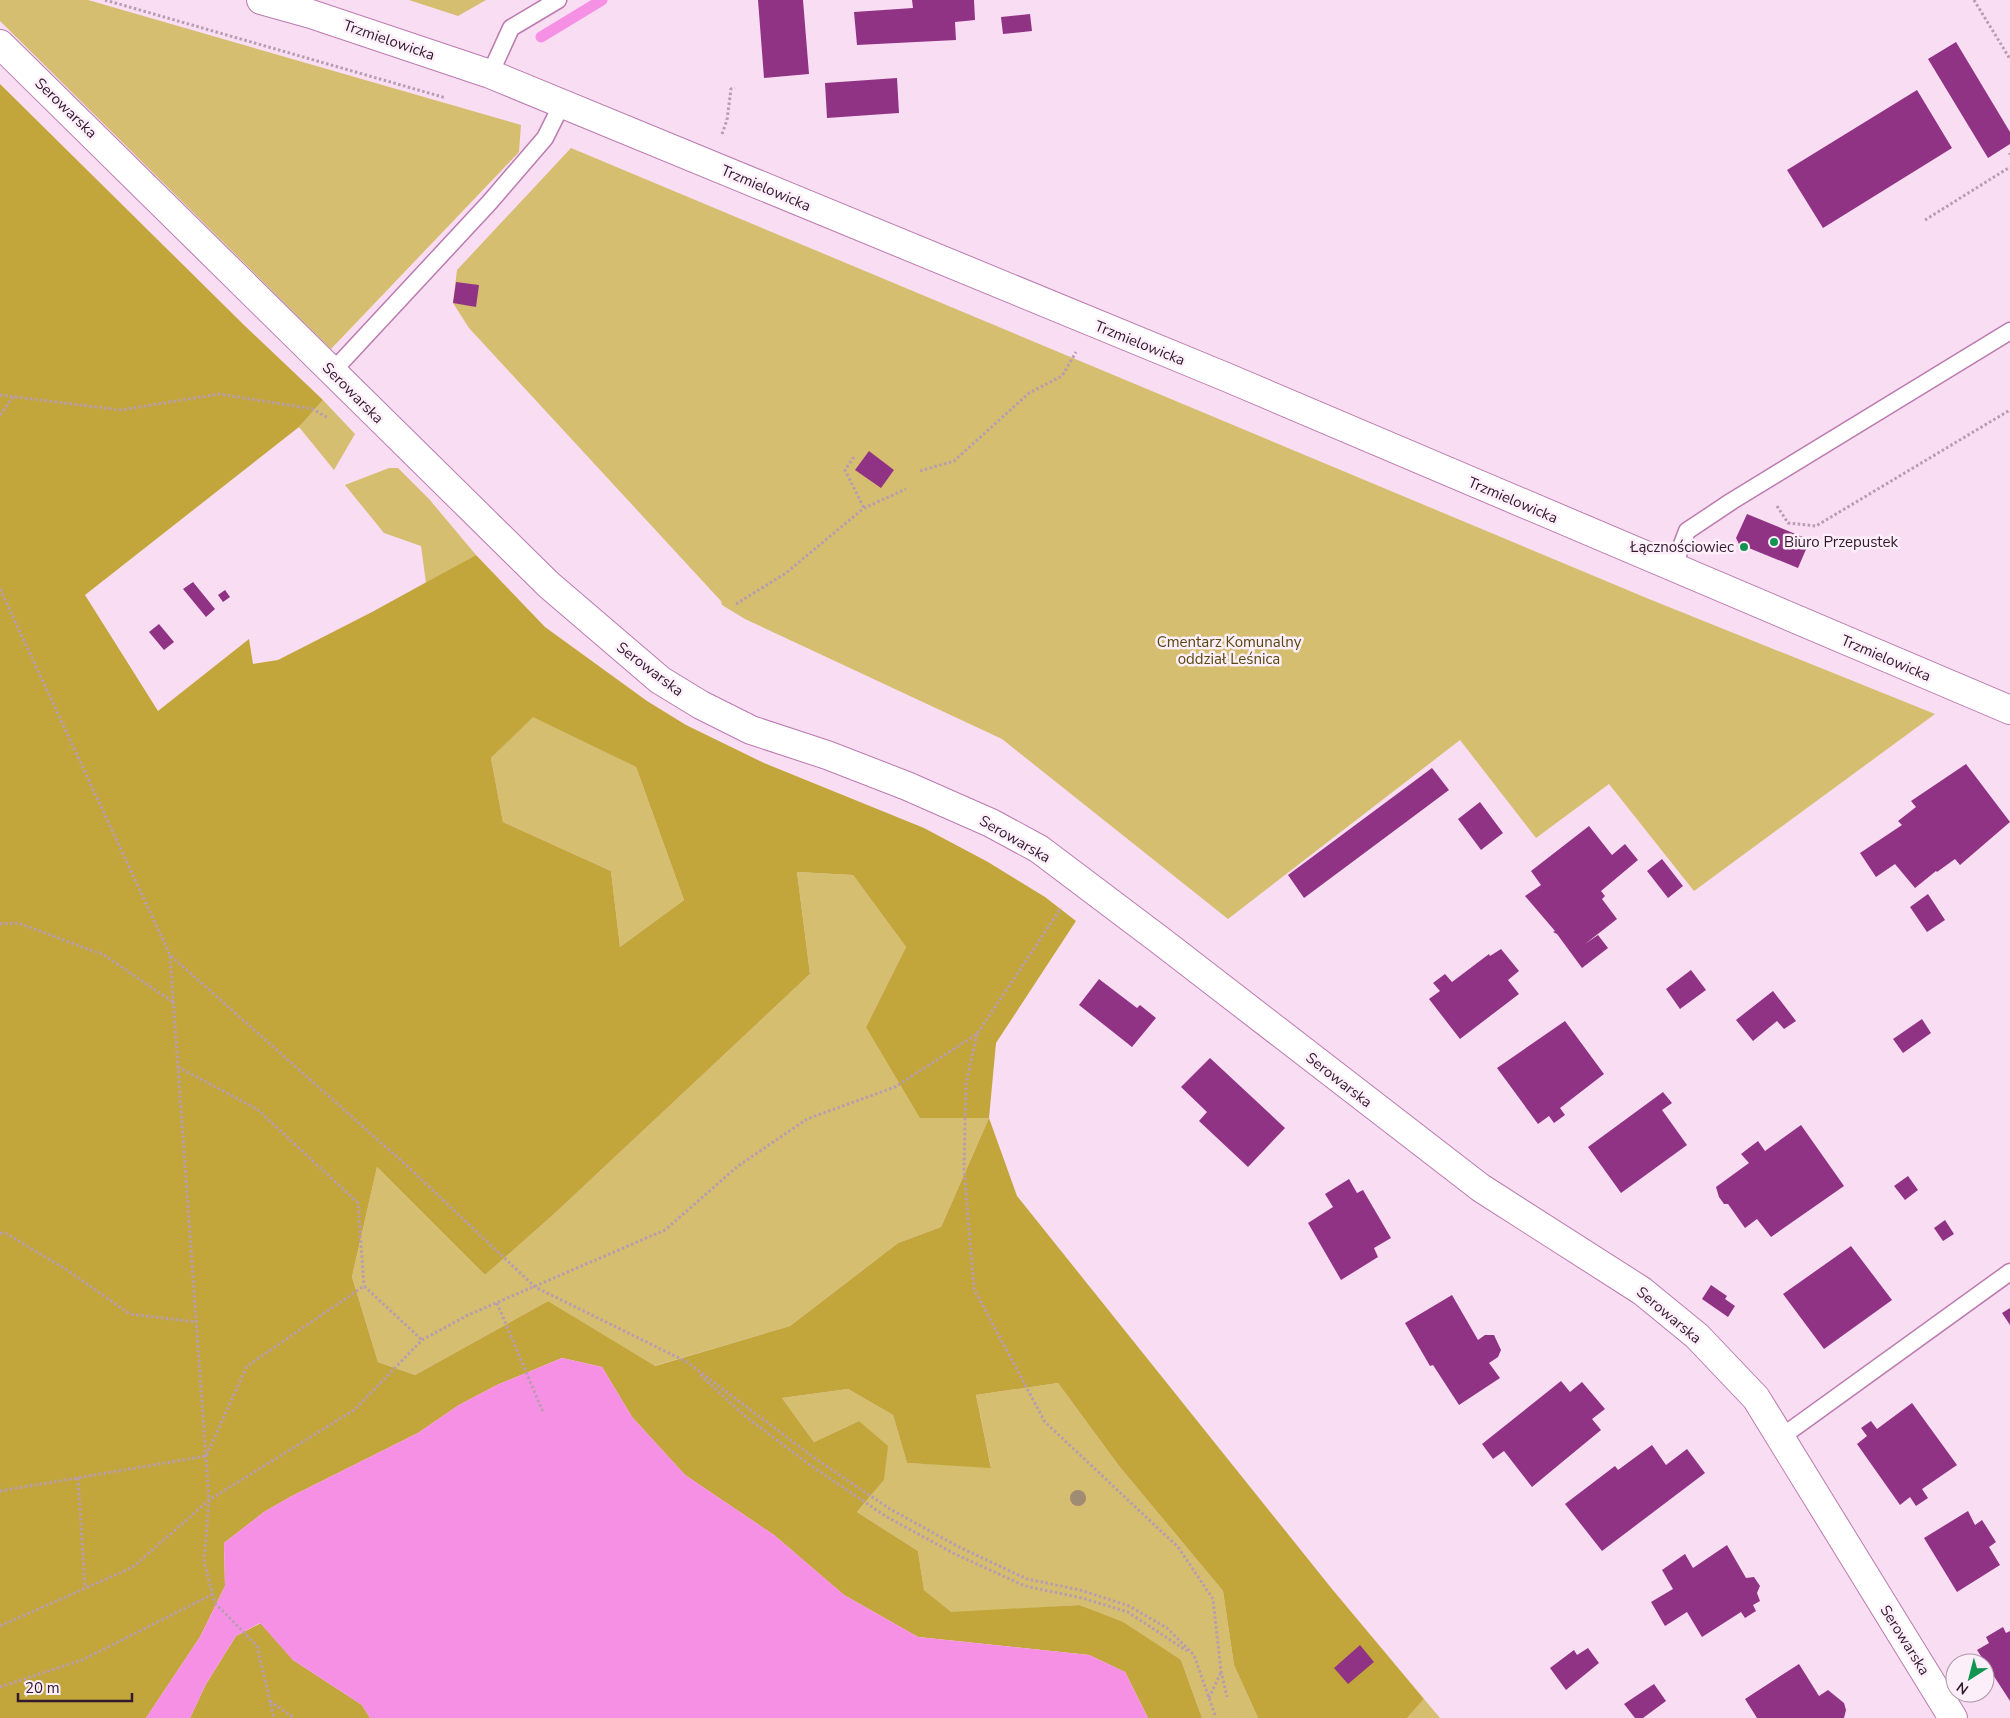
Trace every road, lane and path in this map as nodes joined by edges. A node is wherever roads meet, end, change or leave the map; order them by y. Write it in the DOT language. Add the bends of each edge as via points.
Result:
graph roads {
  1 [pos="261,0"];
  2 [pos="558,0"];
  3 [pos="1974,0"];
  4 [pos="0,44"];
  5 [pos="2010,59"];
  6 [pos="490,74"];
  7 [pos="735,88"];
  8 [pos="562,104"];
  9 [pos="709,165"];
  10 [pos="2010,166"];
  11 [pos="1925,220"];
  12 [pos="1089,322"];
  13 [pos="2010,331"];
  14 [pos="332,372"];
  15 [pos="0,395"];
  16 [pos="13,396"];
  17 [pos="2010,410"];
  18 [pos="0,415"];
  19 [pos="330,419"];
  20 [pos="854,457"];
  21 [pos="920,471"];
  22 [pos="1762,482"];
  23 [pos="906,489"];
  24 [pos="864,508"];
  25 [pos="1673,568"];
  26 [pos="0,589"];
  27 [pos="736,604"];
  28 [pos="2010,710"];
  29 [pos="1081,881"];
  30 [pos="0,924"];
  31 [pos="170,955"];
  32 [pos="174,1002"];
  33 [pos="977,1034"];
  34 [pos="178,1067"];
  35 [pos="0,1232"];
  36 [pos="2010,1272"];
  37 [pos="364,1286"];
  38 [pos="535,1287"];
  39 [pos="497,1303"];
  40 [pos="196,1322"];
  41 [pos="422,1340"];
  42 [pos="687,1362"];
  43 [pos="543,1412"];
  44 [pos="1780,1438"];
  45 [pos="206,1456"];
  46 [pos="78,1478"];
  47 [pos="0,1491"];
  48 [pos="209,1500"];
  49 [pos="85,1588"];
  50 [pos="213,1594"];
  51 [pos="0,1626"];
  52 [pos="1194,1655"];
  53 [pos="1221,1671"];
  54 [pos="0,1687"];
  55 [pos="1227,1697"];
  56 [pos="1209,1698"];
  57 [pos="270,1700"];
  58 [pos="274,1718"];
  59 [pos="294,1718"];
  60 [pos="1216,1718"];
  61 [pos="1953,1718"];
  1 -- 6 [label="street, Trzmielowicka"];
  2 -- 6 [label="lane" via="511,28"];
  3 -- 5 [label="path"];
  4 -- 14 [label="street, Serowarska"];
  6 -- 8 [label="street, Trzmielowicka"];
  7 -- 9 [label="path" via="732,89 727,120"];
  8 -- 9 [label="street, Trzmielowicka"];
  8 -- 14 [label="lane" via="546,138"];
  9 -- 12 [label="street, Trzmielowicka"];
  10 -- 11 [label="path"];
  12 -- 21 [label="path" via="1062,376 1029,393 954,461"];
  12 -- 25 [label="street, Trzmielowicka"];
  13 -- 22 [label="lane"];
  14 -- 29 [label="street, Serowarska" via="549,585 660,680 751,730 836,759 991,823 1039,850"];
  15 -- 16 [label="path"];
  16 -- 18 [label="path"];
  16 -- 19 [label="path" via="121,410 220,394 313,409"];
  17 -- 22 [label="path" via="1816,526 1788,524"];
  20 -- 24 [label="path" via="845,470"];
  22 -- 25 [label="lane" via="1687,530"];
  23 -- 24 [label="path"];
  24 -- 27 [label="path" via="786,573"];
  25 -- 28 [label="street, Trzmielowicka"];
  26 -- 31 [label="path"];
  29 -- 33 [label="path"];
  29 -- 44 [label="street, Serowarska" via="1480,1188 1642,1291 1697,1336 1756,1398"];
  30 -- 32 [label="path" via="18,923 104,955"];
  31 -- 32 [label="path"];
  31 -- 38 [label="path" via="404,1164"];
  32 -- 34 [label="path"];
  33 -- 38 [label="path" via="895,1087 807,1119 738,1166 665,1230"];
  33 -- 53 [label="path" via="966,1084 964,1169 974,1289 1045,1422 1178,1547 1213,1599"];
  34 -- 37 [label="path" via="257,1109 358,1203"];
  34 -- 40 [label="path"];
  35 -- 40 [label="path" via="67,1270 130,1314"];
  36 -- 44 [label="lane"];
  37 -- 41 [label="path"];
  37 -- 45 [label="path" via="247,1366"];
  38 -- 39 [label="path"];
  38 -- 42 [label="path"];
  39 -- 41 [label="path"];
  39 -- 43 [label="path"];
  40 -- 45 [label="path"];
  41 -- 48 [label="path" via="354,1410"];
  42 -- 52 [label="path" via="813,1457 890,1509 1027,1579 1080,1590 1129,1606 1167,1628"];
  42 -- 52 [label="path" via="745,1416 887,1517 955,1554 1026,1586 1128,1612"];
  44 -- 61 [label="street, Serowarska"];
  45 -- 46 [label="path"];
  45 -- 48 [label="path"];
  46 -- 47 [label="path"];
  46 -- 49 [label="path"];
  48 -- 49 [label="path" via="133,1567"];
  48 -- 50 [label="path" via="204,1562"];
  49 -- 51 [label="path"];
  50 -- 54 [label="path" via="82,1660"];
  50 -- 57 [label="path" via="214,1603 257,1646"];
  52 -- 56 [label="path"];
  53 -- 55 [label="path"];
  53 -- 56 [label="path"];
  56 -- 60 [label="path"];
  57 -- 58 [label="path"];
  57 -- 59 [label="path"];
}
